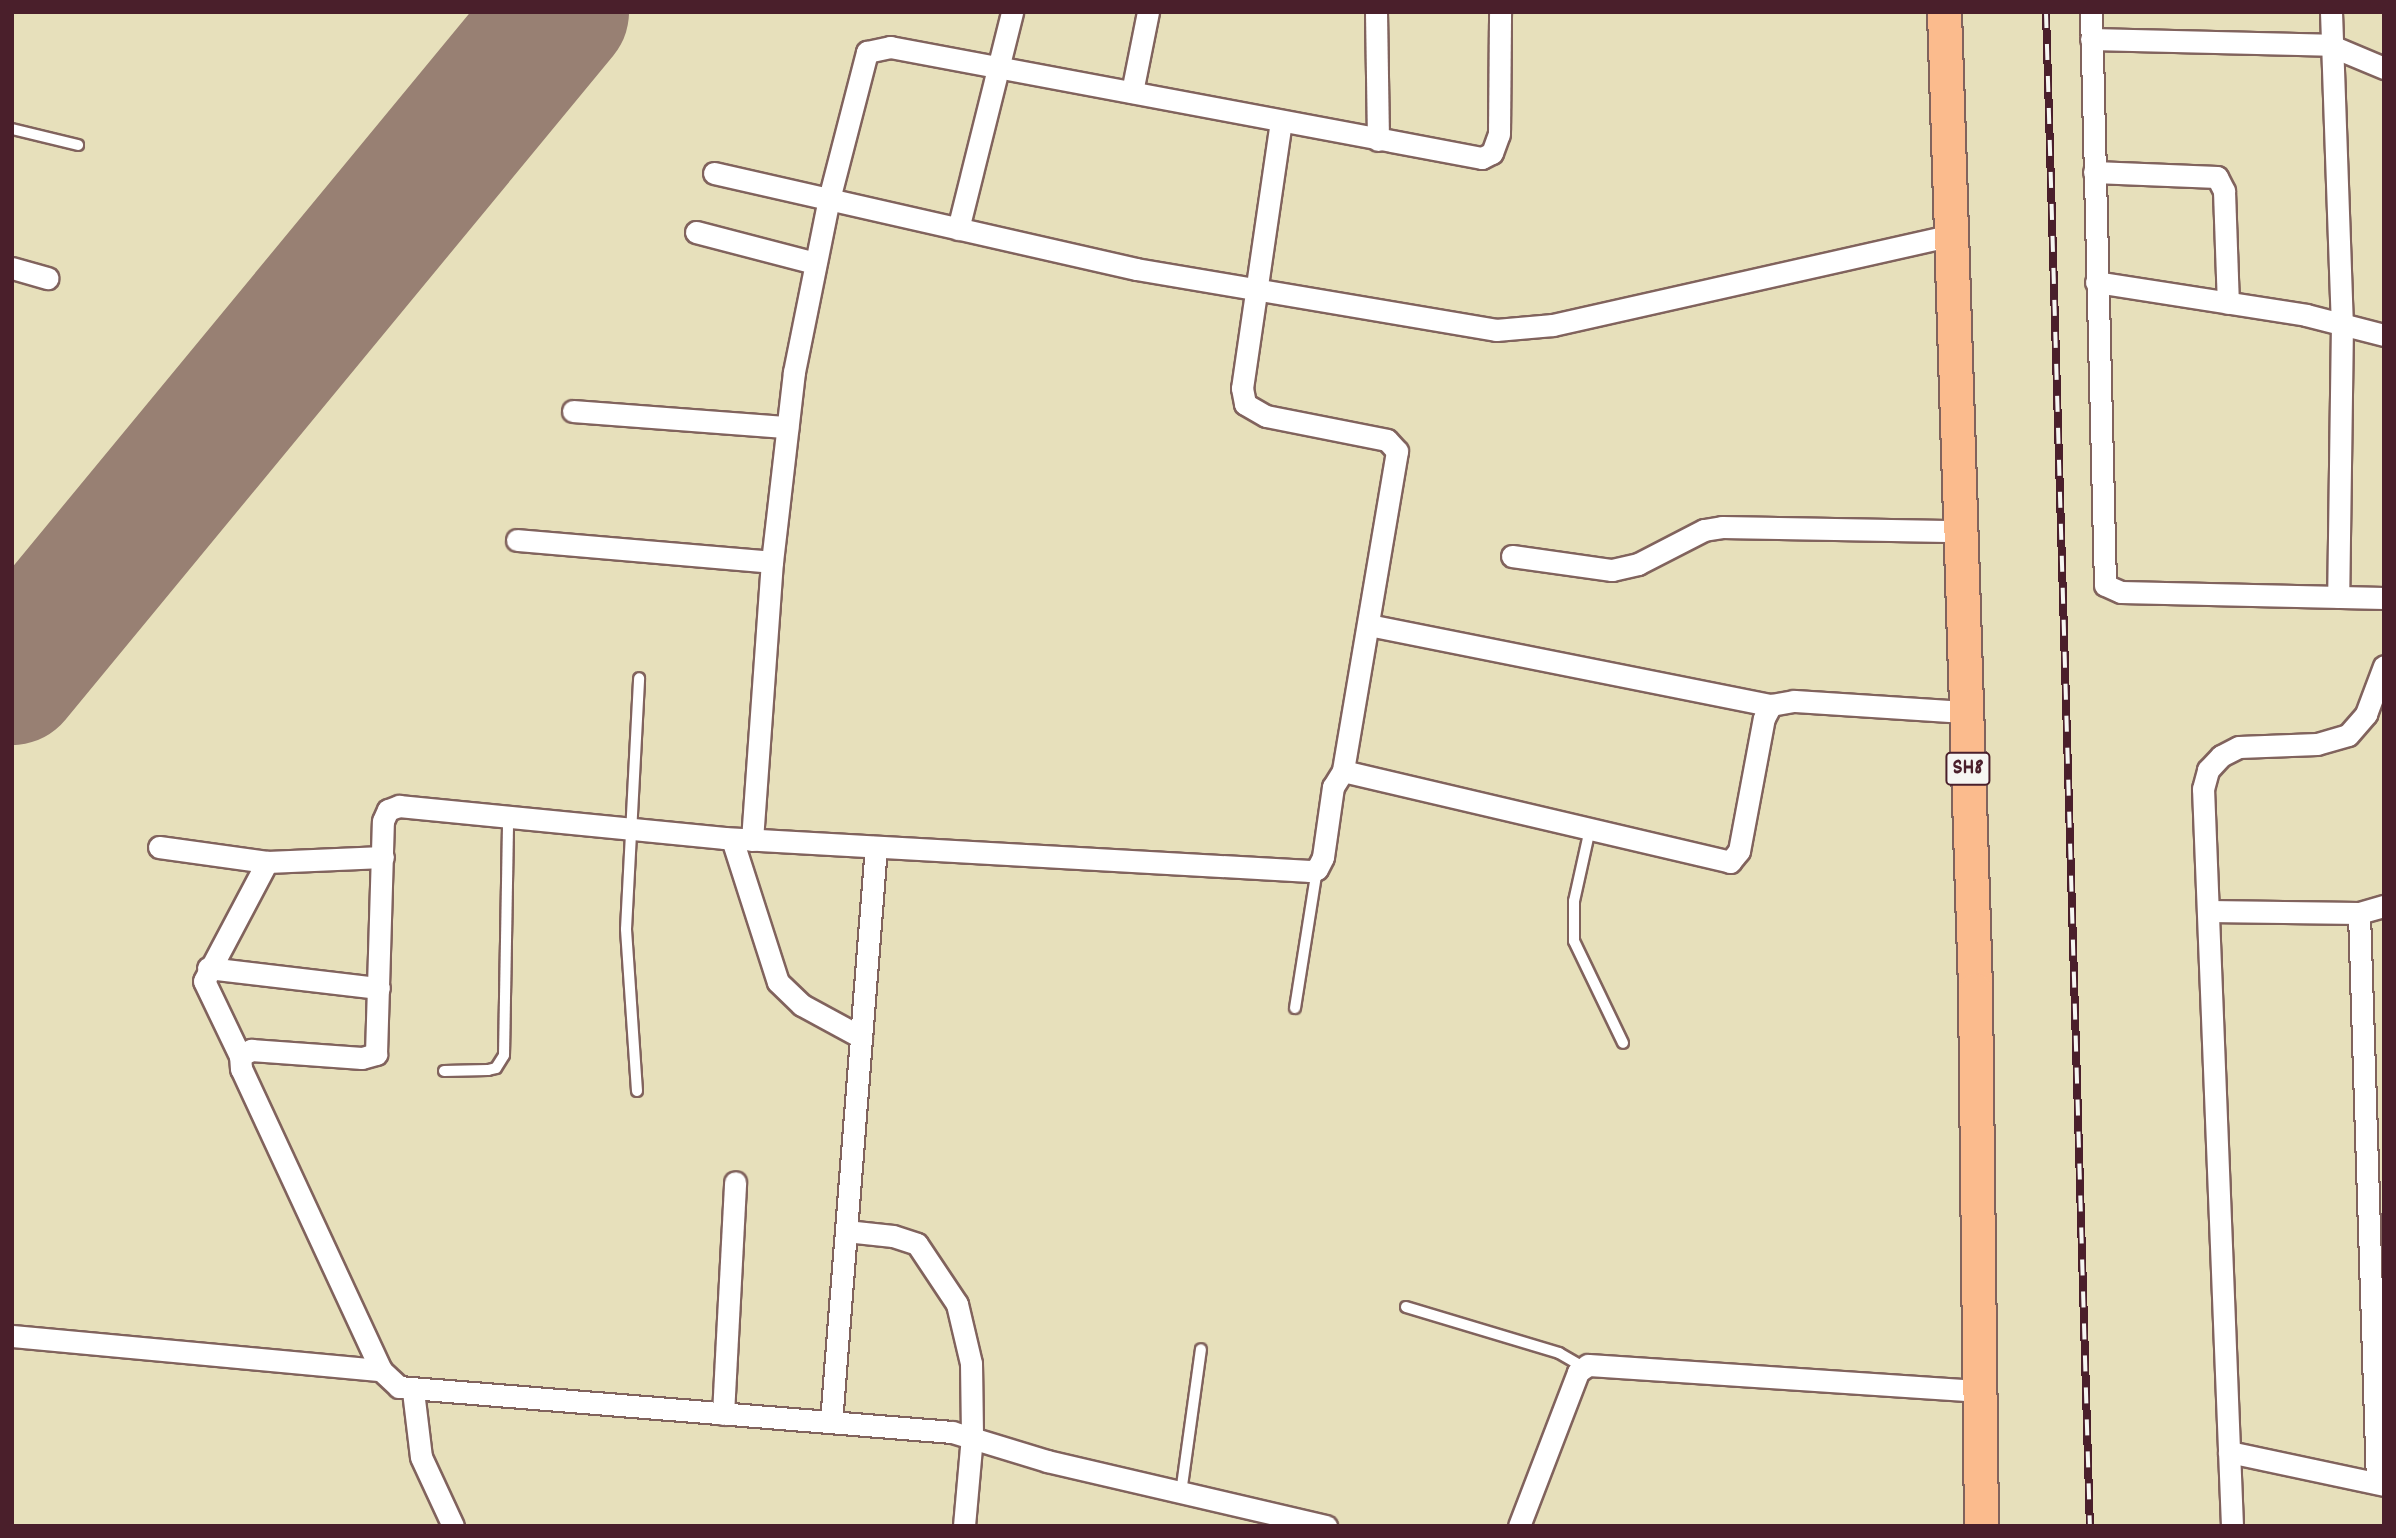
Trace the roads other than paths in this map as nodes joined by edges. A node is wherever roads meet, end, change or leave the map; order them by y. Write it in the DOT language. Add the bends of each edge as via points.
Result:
graph roads {
  1 [pos="1012,12"];
  2 [pos="1148,12"];
  3 [pos="1376,12"];
  4 [pos="1500,12"];
  5 [pos="1944,12"];
  6 [pos="2091,12"];
  7 [pos="2331,12"];
  8 [pos="2091,39"];
  9 [pos="2329,45"];
  10 [pos="999,67"];
  11 [pos="2384,68"];
  12 [pos="1132,92"];
  13 [pos="1281,121"];
  14 [pos="12,129"];
  15 [pos="1378,140"];
  16 [pos="78,145"];
  17 [pos="2094,172"];
  18 [pos="714,173"];
  19 [pos="829,199"];
  20 [pos="958,229"];
  21 [pos="696,232"];
  22 [pos="1949,236"];
  23 [pos="815,263"];
  24 [pos="12,268"];
  25 [pos="48,278"];
  26 [pos="2096,282"];
  27 [pos="1257,290"];
  28 [pos="2228,303"];
  29 [pos="2342,323"];
  30 [pos="2384,335"];
  31 [pos="573,411"];
  32 [pos="787,427"];
  33 [pos="1961,531"];
  34 [pos="517,540"];
  35 [pos="1512,556"];
  36 [pos="772,562"];
  37 [pos="2338,597"];
  38 [pos="2384,598"];
  39 [pos="1369,625"];
  40 [pos="2384,666"];
  41 [pos="639,678"];
  42 [pos="2373,696"];
  43 [pos="1771,705"];
  44 [pos="1966,712"];
  45 [pos="2384,715"];
  46 [pos="1343,771"];
  47 [pos="508,817"];
  48 [pos="632,829"];
  49 [pos="1590,829"];
  50 [pos="742,839"];
  51 [pos="159,847"];
  52 [pos="876,847"];
  53 [pos="383,857"];
  54 [pos="267,862"];
  55 [pos="1317,869"];
  56 [pos="2384,906"];
  57 [pos="2208,911"];
  58 [pos="2359,913"];
  59 [pos="208,968"];
  60 [pos="379,988"];
  61 [pos="1295,1009"];
  62 [pos="861,1037"];
  63 [pos="1623,1043"];
  64 [pos="2373,1050"];
  65 [pos="240,1056"];
  66 [pos="444,1071"];
  67 [pos="637,1091"];
  68 [pos="735,1182"];
  69 [pos="846,1231"];
  70 [pos="1406,1307"];
  71 [pos="12,1336"];
  72 [pos="1201,1349"];
  73 [pos="1583,1367"];
  74 [pos="381,1370"];
  75 [pos="413,1391"];
  76 [pos="1978,1391"];
  77 [pos="723,1414"];
  78 [pos="831,1422"];
  79 [pos="972,1436"];
  80 [pos="2230,1452"];
  81 [pos="2381,1484"];
  82 [pos="1181,1493"];
  83 [pos="451,1524"];
  84 [pos="964,1526"];
  85 [pos="1326,1526"];
  86 [pos="1519,1526"];
  87 [pos="1981,1526"];
  88 [pos="2232,1526"];
  1 -- 10 [label="street"];
  2 -- 12 [label="street"];
  3 -- 15 [label="street"];
  4 -- 15 [label="street" via="1499,134 1492,153 1474,158"];
  5 -- 22 [label="main road, SH8"];
  6 -- 8 [label="street"];
  7 -- 9 [label="street"];
  8 -- 9 [label="street"];
  8 -- 17 [label="street"];
  9 -- 11 [label="street"];
  9 -- 29 [label="street"];
  10 -- 12 [label="street"];
  10 -- 19 [label="street" via="890,47 867,52"];
  10 -- 20 [label="street"];
  12 -- 13 [label="street"];
  13 -- 15 [label="street"];
  13 -- 27 [label="street"];
  14 -- 16 [label="lane"];
  17 -- 26 [label="street"];
  17 -- 28 [label="street" via="2217,177 2224,191"];
  18 -- 19 [label="street"];
  19 -- 20 [label="street"];
  19 -- 23 [label="street"];
  20 -- 27 [label="street" via="1136,269"];
  21 -- 23 [label="street"];
  22 -- 27 [label="street" via="1522,330 1465,326"];
  22 -- 33 [label="main road, SH8"];
  23 -- 32 [label="street"];
  24 -- 25 [label="street"];
  26 -- 28 [label="street"];
  26 -- 37 [label="street" via="2105,585 2120,592"];
  27 -- 39 [label="street" via="1242,388 1249,409 1387,440 1396,451"];
  28 -- 29 [label="street"];
  29 -- 30 [label="street"];
  29 -- 37 [label="street"];
  31 -- 32 [label="street"];
  32 -- 36 [label="street"];
  33 -- 35 [label="street" via="1722,527 1704,530 1638,564 1612,570"];
  33 -- 44 [label="main road, SH8"];
  34 -- 36 [label="street"];
  36 -- 50 [label="street"];
  37 -- 38 [label="street"];
  39 -- 43 [label="street"];
  39 -- 46 [label="street"];
  40 -- 42 [label="street"];
  41 -- 48 [label="lane"];
  42 -- 45 [label="street"];
  42 -- 57 [label="street" via="2358,726 2337,741 2239,747 2208,770 2203,789"];
  43 -- 44 [label="street" via="1794,701"];
  43 -- 49 [label="street" via="1764,718 1734,860 1723,862"];
  44 -- 76 [label="main road, SH8"];
  46 -- 49 [label="street"];
  46 -- 55 [label="street" via="1333,787 1323,857"];
  47 -- 48 [label="street"];
  47 -- 53 [label="street" via="393,807 383,821"];
  47 -- 66 [label="lane" via="504,1055 496,1068"];
  48 -- 50 [label="street"];
  48 -- 67 [label="lane" via="626,929"];
  49 -- 63 [label="lane" via="1574,901 1574,941"];
  50 -- 52 [label="street"];
  50 -- 62 [label="street" via="778,982 802,1005"];
  51 -- 54 [label="street"];
  52 -- 55 [label="street"];
  52 -- 62 [label="street"];
  53 -- 54 [label="street"];
  53 -- 60 [label="street"];
  54 -- 59 [label="street"];
  55 -- 61 [label="lane"];
  56 -- 58 [label="street"];
  57 -- 58 [label="street"];
  57 -- 80 [label="street"];
  58 -- 64 [label="street"];
  59 -- 60 [label="street"];
  59 -- 65 [label="street" via="206,987"];
  60 -- 65 [label="street" via="374,1057 251,1050"];
  62 -- 69 [label="street"];
  64 -- 81 [label="street"];
  65 -- 74 [label="street" via="241,1069"];
  68 -- 77 [label="street"];
  69 -- 78 [label="street"];
  69 -- 79 [label="street" via="916,1244 944,1284 969,1341"];
  70 -- 73 [label="lane" via="1559,1353"];
  71 -- 74 [label="street"];
  72 -- 82 [label="lane"];
  73 -- 76 [label="street" via="1597,1364"];
  73 -- 86 [label="street"];
  74 -- 75 [label="street" via="399,1387"];
  75 -- 77 [label="street"];
  75 -- 83 [label="street" via="421,1457"];
  76 -- 87 [label="main road, SH8"];
  77 -- 78 [label="street"];
  78 -- 79 [label="street"];
  79 -- 82 [label="street" via="1047,1461"];
  79 -- 84 [label="street"];
  80 -- 81 [label="street"];
  80 -- 88 [label="street"];
  82 -- 85 [label="street"];
}
